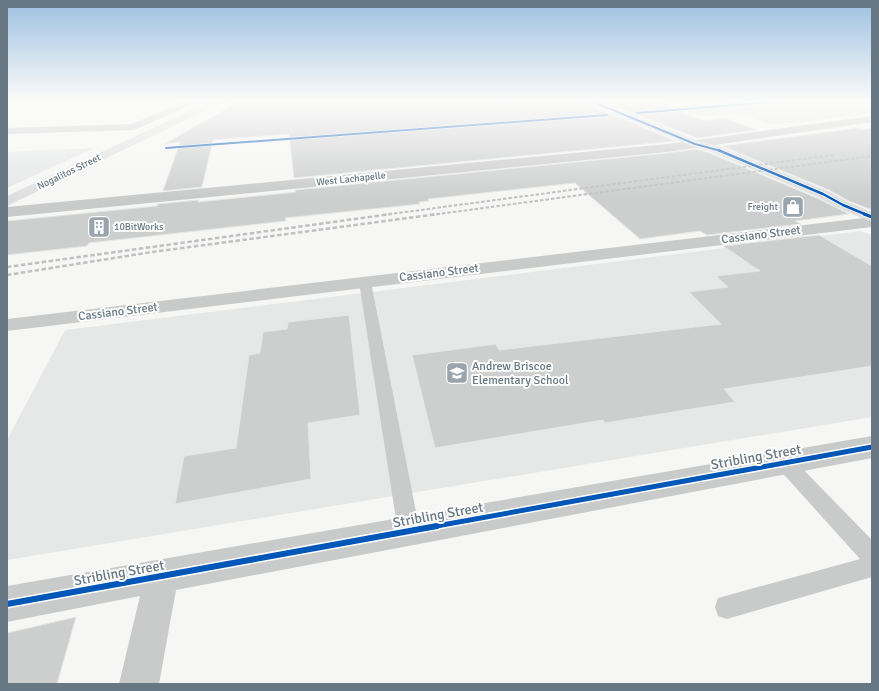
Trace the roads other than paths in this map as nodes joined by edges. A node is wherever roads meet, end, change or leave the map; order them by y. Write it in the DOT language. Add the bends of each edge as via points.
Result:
graph roads {
  1 [pos="155,133"];
  2 [pos="669,133"];
  3 [pos="771,133"];
  4 [pos="695,144"];
  5 [pos="10,208"];
  6 [pos="872,217"];
  7 [pos="872,222"];
  8 [pos="365,282"];
  9 [pos="7,325"];
  10 [pos="872,447"];
  11 [pos="785,463"];
  12 [pos="409,532"];
  13 [pos="872,556"];
  14 [pos="872,566"];
  15 [pos="160,577"];
  16 [pos="7,604"];
  17 [pos="727,607"];
  18 [pos="138,684"];
  1 -- 5 [label="main road, Nogalitos Street"];
  2 -- 4 [label="main road"];
  3 -- 4 [label="street, West Lachapelle"];
  4 -- 5 [label="street, West Lachapelle"];
  4 -- 6 [label="main road" via="702,150 809,196 843,205"];
  7 -- 8 [label="street, Cassiano Street"];
  8 -- 9 [label="street, Cassiano Street"];
  8 -- 12 [label="lane"];
  10 -- 11 [label="street, Stribling Street"];
  11 -- 12 [label="street, Stribling Street"];
  11 -- 13 [label="lane"];
  12 -- 15 [label="street, Stribling Street"];
  14 -- 17 [label="lane"];
  15 -- 16 [label="street, Stribling Street"];
  15 -- 18 [label="street"];
}
